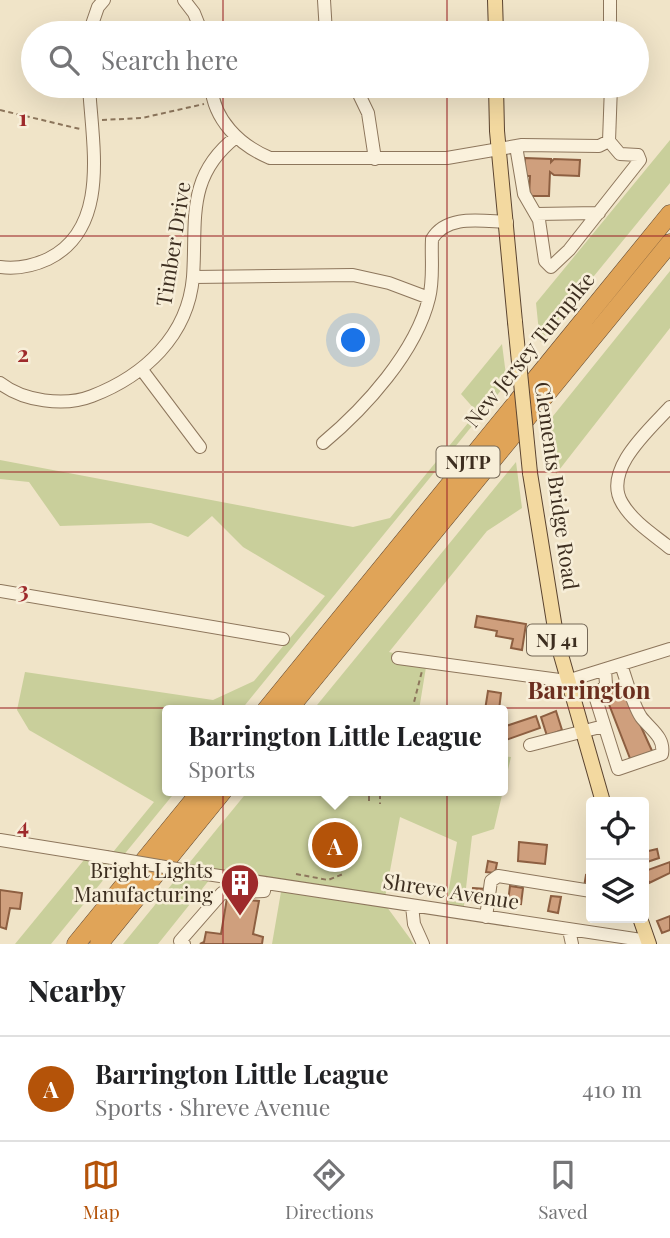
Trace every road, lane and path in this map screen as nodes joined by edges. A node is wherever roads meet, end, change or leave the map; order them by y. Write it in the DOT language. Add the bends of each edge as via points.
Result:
graph roads {
  1 [pos="104,0"];
  2 [pos="184,0"];
  3 [pos="324,0"];
  4 [pos="495,0"];
  5 [pos="610,0"];
  6 [pos="93,21"];
  7 [pos="197,21"];
  8 [pos="325,21"];
  9 [pos="496,21"];
  10 [pos="610,21"];
  11 [pos="90,98"];
  12 [pos="212,98"];
  13 [pos="361,98"];
  14 [pos="497,98"];
  15 [pos="611,98"];
  16 [pos="212,102"];
  17 [pos="0,110"];
  18 [pos="91,126"];
  19 [pos="236,136"];
  20 [pos="609,141"];
  21 [pos="516,146"];
  22 [pos="499,148"];
  23 [pos="375,159"];
  24 [pos="599,213"];
  25 [pos="536,214"];
  26 [pos="670,214"];
  27 [pos="507,222"];
  28 [pos="670,243"];
  29 [pos="0,267"];
  30 [pos="192,277"];
  31 [pos="429,298"];
  32 [pos="142,370"];
  33 [pos="0,383"];
  34 [pos="670,407"];
  35 [pos="323,443"];
  36 [pos="200,447"];
  37 [pos="670,548"];
  38 [pos="0,591"];
  39 [pos="283,639"];
  40 [pos="670,649"];
  41 [pos="398,658"];
  42 [pos="621,665"];
  43 [pos="422,668"];
  44 [pos="605,670"];
  45 [pos="566,681"];
  46 [pos="270,705"];
  47 [pos="292,705"];
  48 [pos="413,705"];
  49 [pos="604,726"];
  50 [pos="580,732"];
  51 [pos="530,745"];
  52 [pos="197,796"];
  53 [pos="219,796"];
  54 [pos="369,796"];
  55 [pos="380,796"];
  56 [pos="601,797"];
  57 [pos="369,802"];
  58 [pos="380,804"];
  59 [pos="0,840"];
  60 [pos="296,874"];
  61 [pos="343,874"];
  62 [pos="265,883"];
  63 [pos="586,890"];
  64 [pos="412,906"];
  65 [pos="486,917"];
  66 [pos="642,923"];
  67 [pos="569,930"];
  68 [pos="627,941"];
  69 [pos="648,943"];
  70 [pos="76,944"];
  71 [pos="99,944"];
  72 [pos="184,944"];
  73 [pos="424,944"];
  74 [pos="572,944"];
  1 -- 6 [label="street"];
  2 -- 7 [label="street"];
  3 -- 8 [label="street"];
  4 -- 9 [label="main road"];
  5 -- 10 [label="street"];
  11 -- 18 [label="street"];
  12 -- 16 [label="street"];
  13 -- 23 [label="street" via="368,113"];
  14 -- 22 [label="main road, Clements Bridge Road / NJ 41"];
  15 -- 20 [label="street"];
  16 -- 18 [label="path"];
  16 -- 19 [label="street"];
  17 -- 18 [label="path"];
  18 -- 29 [label="street" via="92,198 88,218 70,246 24,267"];
  19 -- 23 [label="street" via="270,158"];
  19 -- 30 [label="street, Timber Drive" via="214,157 199,187 193,214"];
  20 -- 21 [label="street" via="599,146"];
  20 -- 24 [label="street" via="620,154 640,159"];
  21 -- 22 [label="street"];
  21 -- 25 [label="street" via="524,194"];
  22 -- 23 [label="street" via="447,158"];
  22 -- 27 [label="main road, Clements Bridge Road / NJ 41"];
  24 -- 25 [label="street"];
  24 -- 25 [label="street" via="551,267 545,261"];
  26 -- 46 [label="highway, New Jersey Turnpike / NJTP"];
  27 -- 31 [label="street" via="458,221 436,232"];
  27 -- 45 [label="main road, Clements Bridge Road / NJ 41, bridge" via="530,473"];
  28 -- 47 [label="highway, New Jersey Turnpike / NJTP"];
  30 -- 31 [label="street" via="353,275"];
  30 -- 32 [label="street, Timber Drive" via="178,329"];
  31 -- 35 [label="street" via="418,332 402,358"];
  32 -- 33 [label="street, Timber Drive" via="98,394 60,402 10,391"];
  32 -- 36 [label="street"];
  34 -- 37 [label="street" via="620,470 617,489 631,515"];
  38 -- 39 [label="street"];
  40 -- 42 [label="street"];
  41 -- 45 [label="street"];
  42 -- 44 [label="street"];
  42 -- 49 [label="street" via="640,716 656,731 662,754 618,769"];
  43 -- 48 [label="path"];
  44 -- 45 [label="street"];
  44 -- 49 [label="street" via="606,684 596,699"];
  45 -- 50 [label="main road, Clements Bridge Road / NJ 41"];
  49 -- 50 [label="street"];
  50 -- 51 [label="street"];
  50 -- 56 [label="main road, Clements Bridge Road / NJ 41"];
  52 -- 70 [label="highway"];
  53 -- 71 [label="highway"];
  54 -- 57 [label="path"];
  55 -- 58 [label="path"];
  59 -- 62 [label="street, Shreve Avenue, bridge"];
  60 -- 61 [label="path" via="328,880"];
  62 -- 64 [label="street, Shreve Avenue"];
  62 -- 72 [label="street" via="264,891 217,897 180,941"];
  63 -- 65 [label="street" via="498,876 491,880"];
  64 -- 65 [label="street, Shreve Avenue"];
  64 -- 73 [label="street" via="414,924"];
  65 -- 67 [label="street, Shreve Avenue"];
  66 -- 69 [label="main road"];
  67 -- 68 [label="street, Shreve Avenue"];
  67 -- 74 [label="street"];
  68 -- 69 [label="street, Shreve Avenue"];
}
